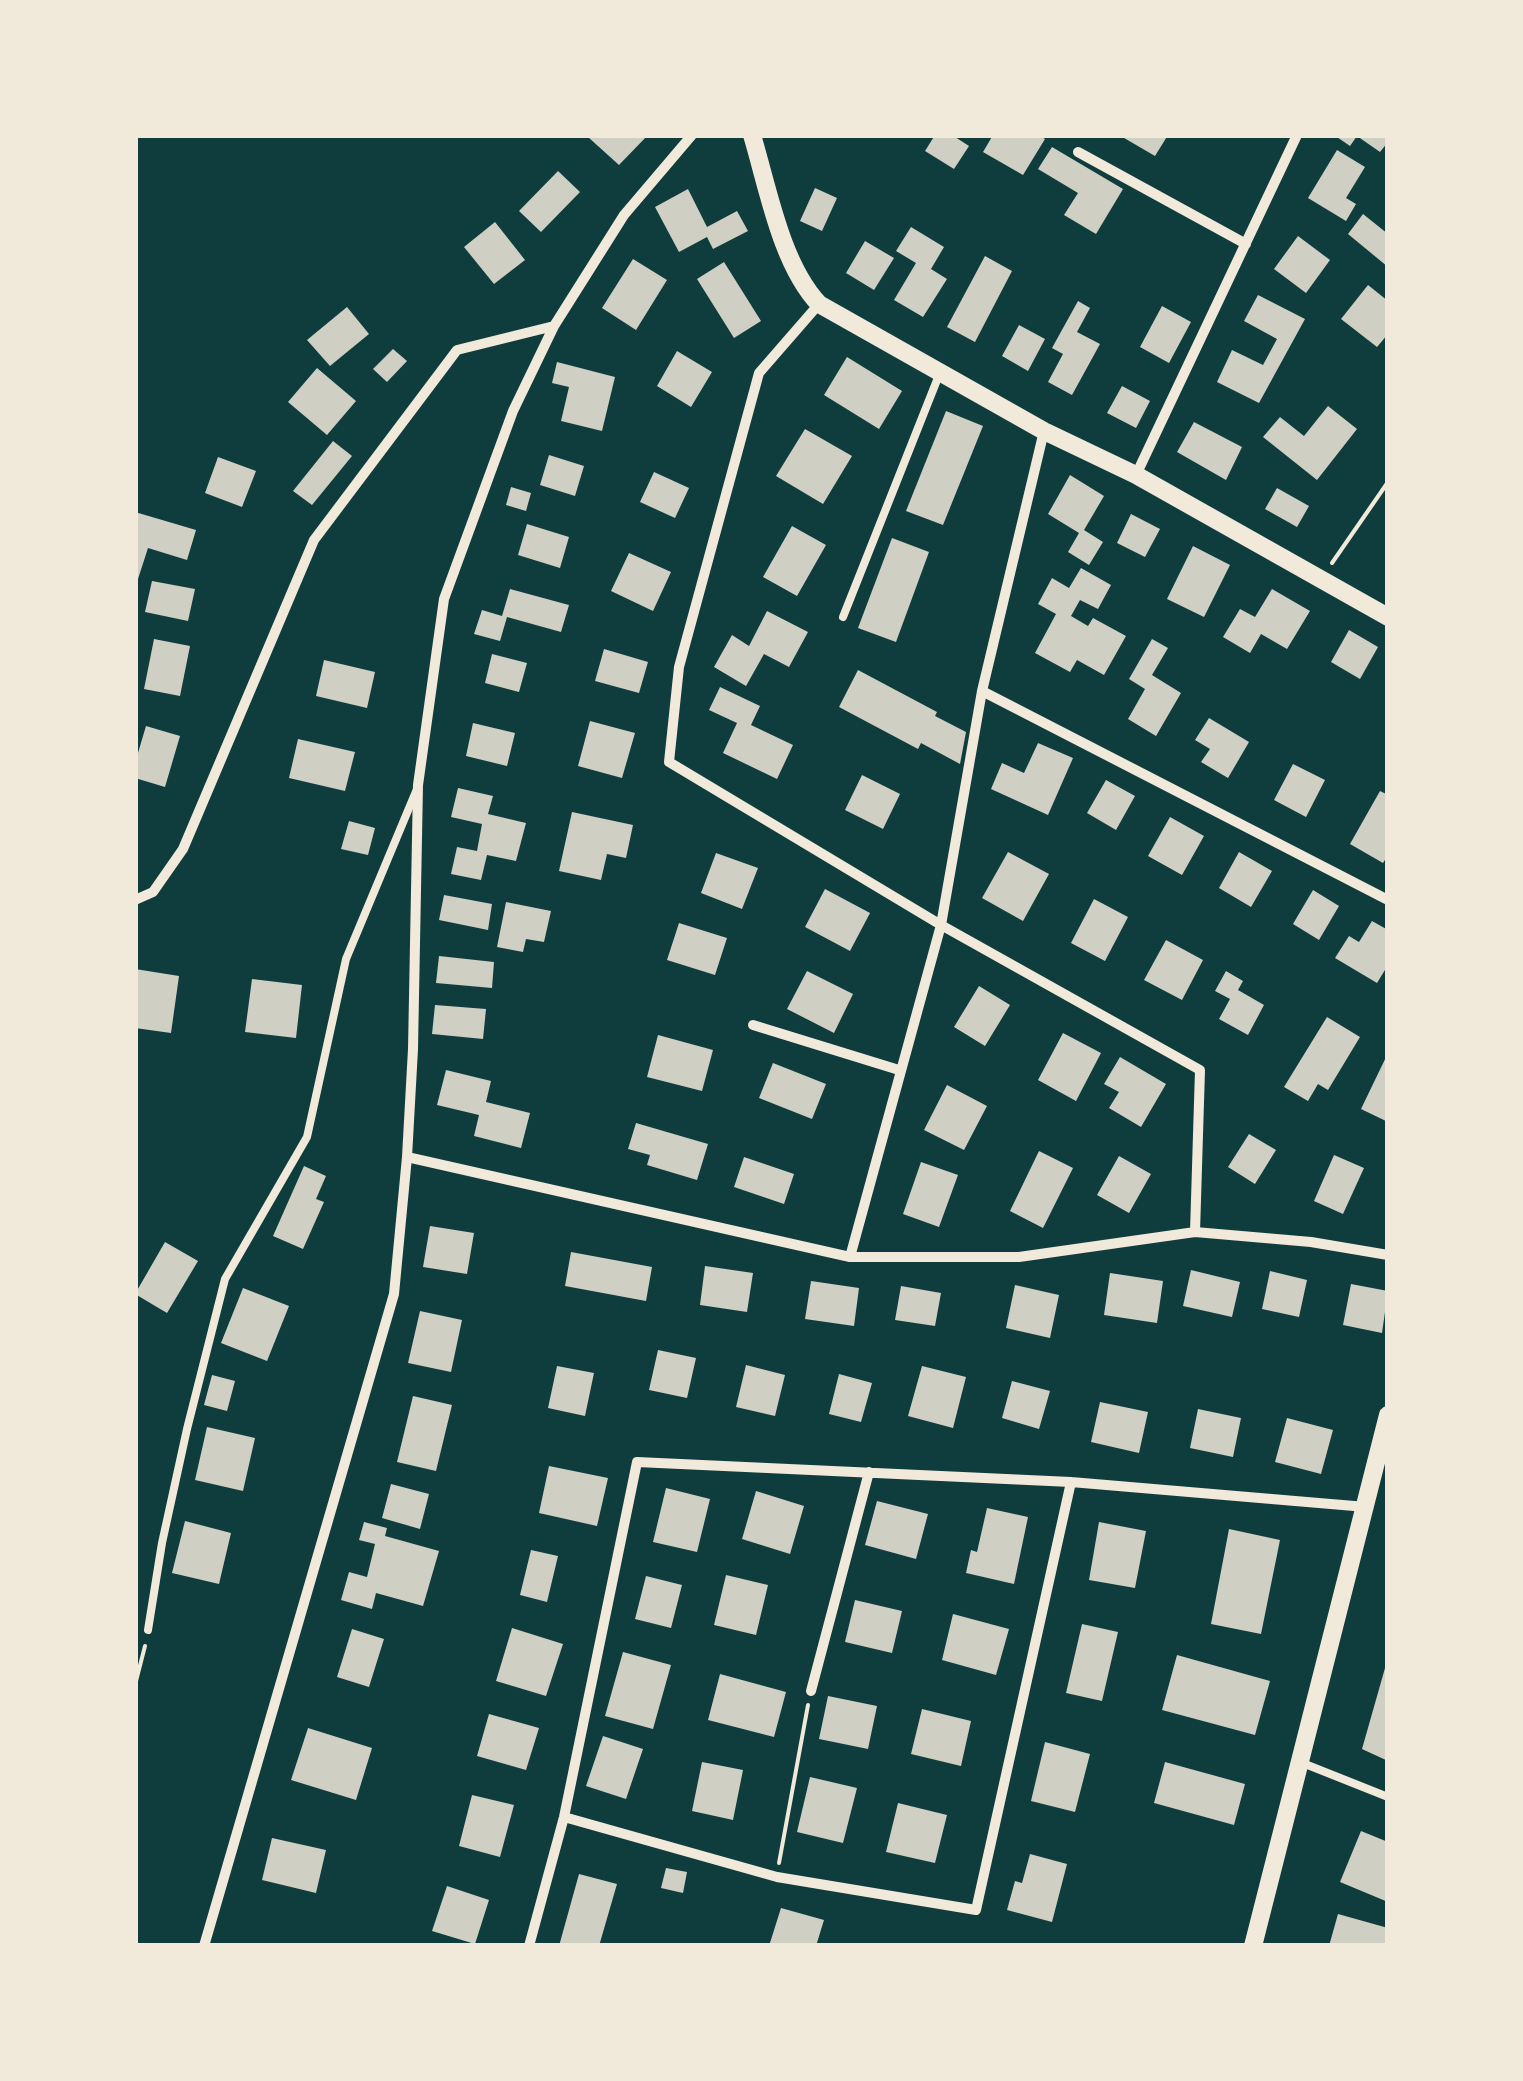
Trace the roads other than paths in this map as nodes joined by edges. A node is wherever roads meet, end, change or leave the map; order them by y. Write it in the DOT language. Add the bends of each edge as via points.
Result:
graph roads {
  1 [pos="692,135"];
  2 [pos="752,135"];
  3 [pos="1297,135"];
  4 [pos="1078,152"];
  5 [pos="1246,244"];
  6 [pos="819,304"];
  7 [pos="554,326"];
  8 [pos="940,373"];
  9 [pos="1044,431"];
  10 [pos="1136,475"];
  11 [pos="843,617"];
  12 [pos="1388,617"];
  13 [pos="982,692"];
  14 [pos="418,785"];
  15 [pos="135,900"];
  16 [pos="1388,900"];
  17 [pos="940,925"];
  18 [pos="754,1026"];
  19 [pos="899,1070"];
  20 [pos="407,1157"];
  21 [pos="1195,1232"];
  22 [pos="1388,1255"];
  23 [pos="850,1257"];
  24 [pos="1388,1416"];
  25 [pos="869,1472"];
  26 [pos="1381,1477"];
  27 [pos="1071,1482"];
  28 [pos="1367,1507"];
  29 [pos="148,1630"];
  30 [pos="810,1691"];
  31 [pos="1300,1762"];
  32 [pos="1388,1796"];
  33 [pos="564,1817"];
  34 [pos="204,1946"];
  35 [pos="529,1946"];
  36 [pos="1253,1946"];
  1 -- 7 [label="street" via="624,215"];
  2 -- 6 [label="street" via="794,268"];
  3 -- 5 [label="street"];
  4 -- 5 [label="street"];
  5 -- 10 [label="street"];
  6 -- 8 [label="street"];
  6 -- 17 [label="street" via="760,373 679,667 669,762"];
  7 -- 14 [label="street" via="513,411 444,599"];
  7 -- 15 [label="street" via="457,350 324,525 183,849 152,892"];
  8 -- 9 [label="street"];
  8 -- 11 [label="lane"];
  9 -- 10 [label="street"];
  9 -- 13 [label="street"];
  10 -- 12 [label="street"];
  13 -- 16 [label="street"];
  13 -- 17 [label="street"];
  14 -- 20 [label="street"];
  14 -- 29 [label="lane" via="346,959 307,1137 225,1279"];
  17 -- 19 [label="street"];
  17 -- 21 [label="street" via="1200,1070"];
  18 -- 19 [label="street"];
  19 -- 23 [label="street"];
  20 -- 23 [label="street"];
  20 -- 34 [label="street" via="394,1294"];
  21 -- 22 [label="street"];
  21 -- 23 [label="street" via="1018,1256"];
  24 -- 26 [label="street"];
  25 -- 27 [label="street"];
  25 -- 30 [label="street"];
  25 -- 33 [label="street" via="637,1462"];
  26 -- 28 [label="street"];
  27 -- 28 [label="street"];
  27 -- 33 [label="street" via="976,1910 777,1878"];
  28 -- 31 [label="street"];
  31 -- 32 [label="lane"];
  31 -- 36 [label="street"];
  33 -- 35 [label="street"];
}
